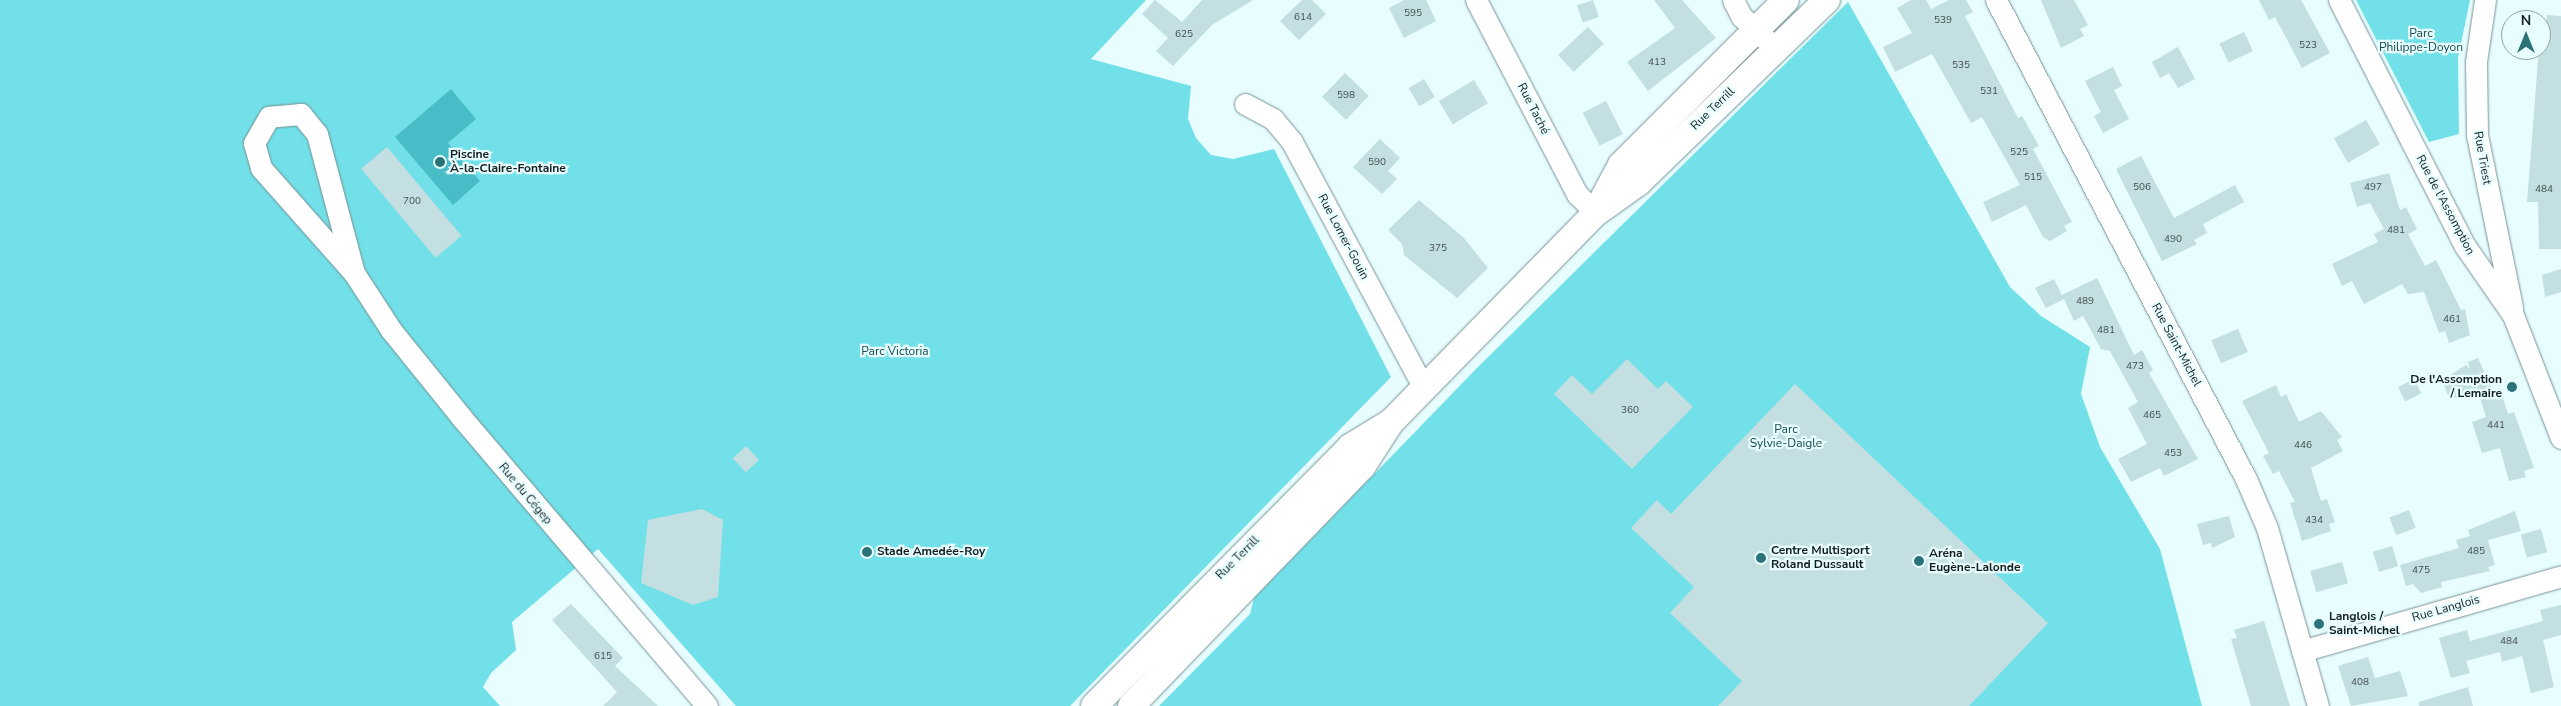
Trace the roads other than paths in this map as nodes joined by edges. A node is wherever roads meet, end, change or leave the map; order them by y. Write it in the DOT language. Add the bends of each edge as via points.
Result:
graph roads {
  1 [pos="1476,0"];
  2 [pos="1733,0"];
  3 [pos="1786,0"];
  4 [pos="1827,0"];
  5 [pos="1996,0"];
  6 [pos="2339,0"];
  7 [pos="2485,0"];
  8 [pos="1755,29"];
  9 [pos="1775,48"];
  10 [pos="1245,104"];
  11 [pos="1596,213"];
  12 [pos="354,273"];
  13 [pos="2513,315"];
  14 [pos="1424,388"];
  15 [pos="1391,422"];
  16 [pos="2560,430"];
  17 [pos="2561,576"];
  18 [pos="2302,651"];
  19 [pos="707,706"];
  20 [pos="1094,706"];
  21 [pos="1131,706"];
  22 [pos="2318,706"];
  1 -- 11 [label="street, Rue Taché" via="1577,194"];
  2 -- 8 [label="street"];
  3 -- 8 [label="street, Rue Terrill"];
  4 -- 9 [label="street, Rue Terrill"];
  5 -- 18 [label="street, Rue Saint-Michel" via="2246,479 2267,528"];
  6 -- 13 [label="street, Rue de l'Assomption" via="2465,246"];
  7 -- 13 [label="street, Rue Triest" via="2476,62 2477,135"];
  8 -- 9 [label="street"];
  8 -- 11 [label="street, Rue Terrill" via="1621,165"];
  9 -- 11 [label="street, Rue Terrill" via="1638,183"];
  10 -- 14 [label="street, Rue Lomer-Gouin" via="1273,119 1292,142"];
  11 -- 14 [label="street, Rue Terrill"];
  12 -- 12 [label="street, Rue du Cégep" via="314,128 301,114 269,117 254,143 261,168"];
  12 -- 19 [label="street, Rue du Cégep" via="422,370"];
  13 -- 16 [label="street, Rue de l'Assomption"];
  14 -- 15 [label="street, Rue Terrill"];
  15 -- 20 [label="street, Rue Terrill" via="1350,447"];
  15 -- 21 [label="street, Rue Terrill" via="1362,467"];
  17 -- 18 [label="street, Rue Langlois"];
  18 -- 22 [label="street, Rue Saint-Michel"];
}
